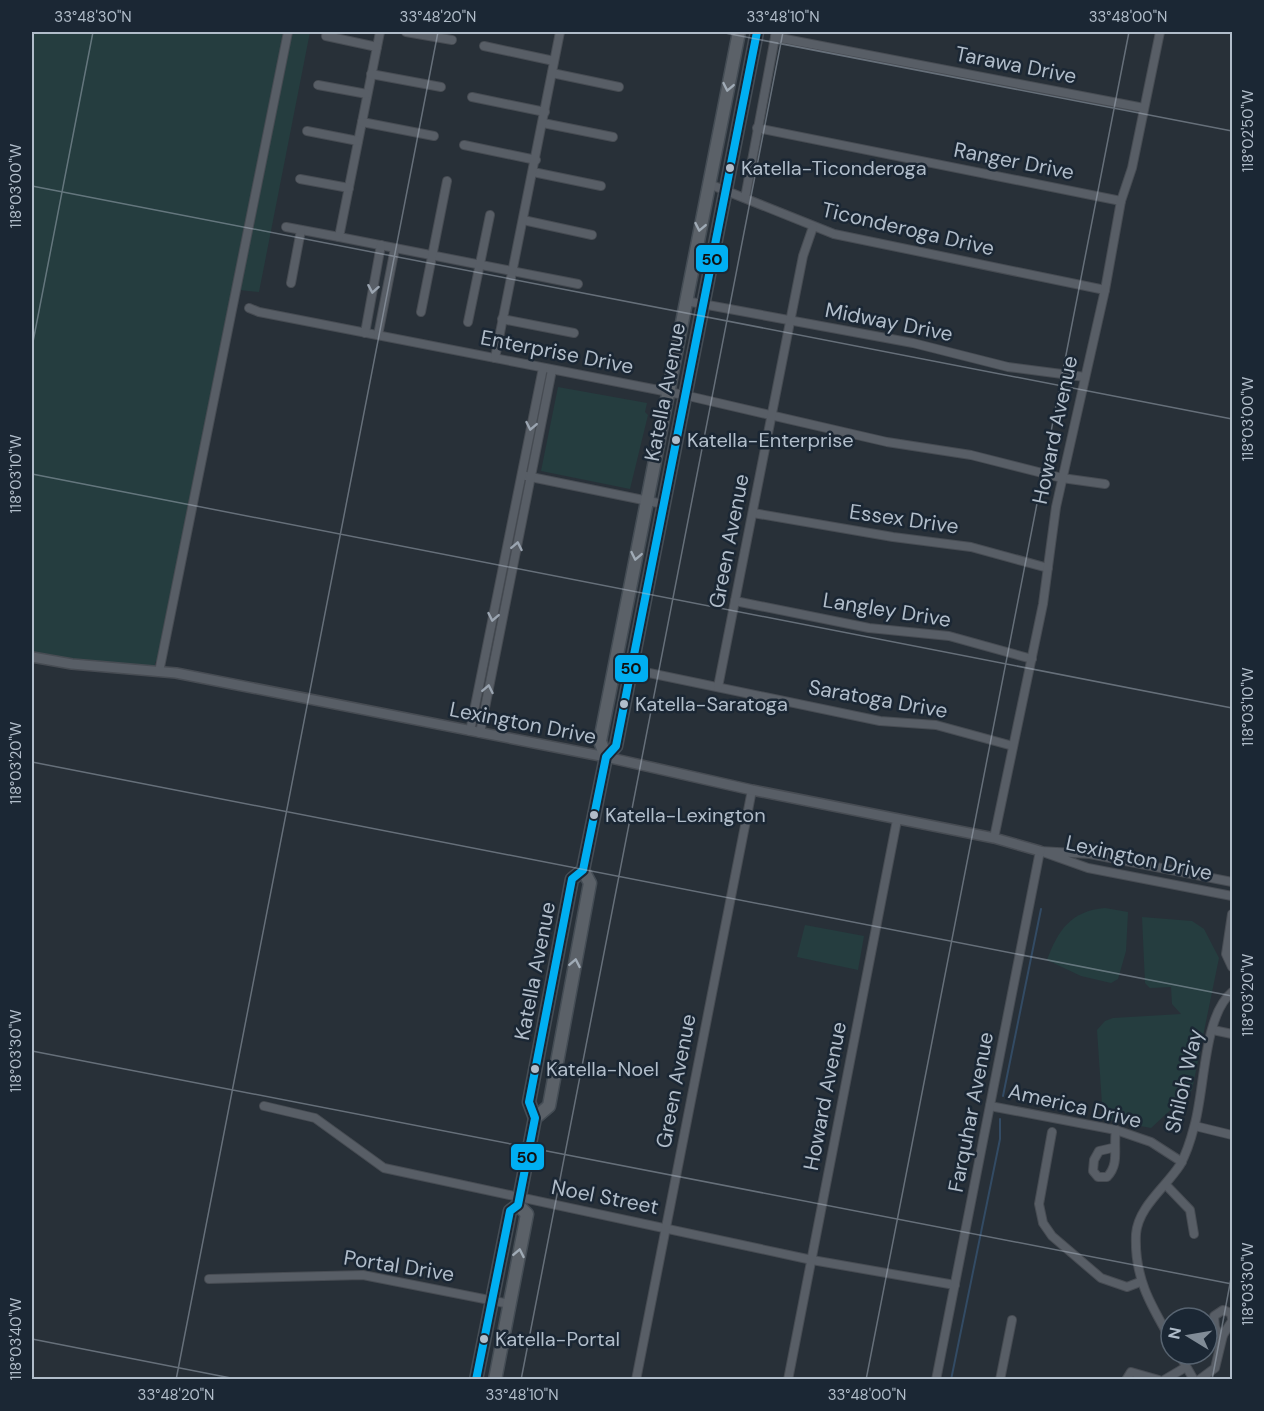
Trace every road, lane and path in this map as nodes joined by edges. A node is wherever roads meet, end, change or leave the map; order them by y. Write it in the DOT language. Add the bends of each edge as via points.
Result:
graph roads {
  1 [pos="288,32"];
  2 [pos="380,32"];
  3 [pos="406,32"];
  4 [pos="560,32"];
  5 [pos="739,32"];
  6 [pos="757,32"];
  7 [pos="1160,32"];
  8 [pos="775,34"];
  9 [pos="326,36"];
  10 [pos="452,40"];
  11 [pos="484,46"];
  12 [pos="377,47"];
  13 [pos="554,61"];
  14 [pos="552,73"];
  15 [pos="371,74"];
  16 [pos="318,84"];
  17 [pos="441,87"];
  18 [pos="619,87"];
  19 [pos="367,94"];
  20 [pos="472,97"];
  21 [pos="1144,108"];
  22 [pos="545,112"];
  23 [pos="362,122"];
  24 [pos="543,123"];
  25 [pos="757,128"];
  26 [pos="307,131"];
  27 [pos="434,136"];
  28 [pos="613,137"];
  29 [pos="358,141"];
  30 [pos="464,145"];
  31 [pos="536,160"];
  32 [pos="533,172"];
  33 [pos="300,179"];
  34 [pos="447,181"];
  35 [pos="709,184"];
  36 [pos="601,186"];
  37 [pos="349,188"];
  38 [pos="726,189"];
  39 [pos="746,198"];
  40 [pos="1121,201"];
  41 [pos="490,215"];
  42 [pos="523,220"];
  43 [pos="286,227"];
  44 [pos="813,227"];
  45 [pos="302,230"];
  46 [pos="592,235"];
  47 [pos="339,237"];
  48 [pos="381,245"];
  49 [pos="395,248"];
  50 [pos="433,255"];
  51 [pos="480,264"];
  52 [pos="512,271"];
  53 [pos="291,283"];
  54 [pos="578,284"];
  55 [pos="1105,290"];
  56 [pos="686,301"];
  57 [pos="703,304"];
  58 [pos="249,308"];
  59 [pos="421,312"];
  60 [pos="502,319"];
  61 [pos="790,321"];
  62 [pos="468,322"];
  63 [pos="365,333"];
  64 [pos="574,333"];
  65 [pos="378,335"];
  66 [pos="495,358"];
  67 [pos="543,368"];
  68 [pos="552,370"];
  69 [pos="1085,377"];
  70 [pos="668,392"];
  71 [pos="684,395"];
  72 [pos="772,415"];
  73 [pos="522,475"];
  74 [pos="531,477"];
  75 [pos="1062,478"];
  76 [pos="1105,484"];
  77 [pos="647,500"];
  78 [pos="663,504"];
  79 [pos="753,513"];
  80 [pos="1048,568"];
  81 [pos="735,601"];
  82 [pos="32,657"];
  83 [pos="1032,659"];
  84 [pos="630,669"];
  85 [pos="159,672"];
  86 [pos="718,687"];
  87 [pos="475,732"];
  88 [pos="1013,746"];
  89 [pos="606,757"];
  90 [pos="752,790"];
  91 [pos="897,820"];
  92 [pos="994,838"];
  93 [pos="1040,851"];
  94 [pos="583,870"];
  95 [pos="1233,882"];
  96 [pos="1233,896"];
  97 [pos="1233,914"];
  98 [pos="1233,967"];
  99 [pos="1233,992"];
  100 [pos="1213,1030"];
  101 [pos="1233,1035"];
  102 [pos="264,1106"];
  103 [pos="990,1106"];
  104 [pos="536,1118"];
  105 [pos="1195,1126"];
  106 [pos="1116,1130"];
  107 [pos="1052,1132"];
  108 [pos="1233,1135"];
  109 [pos="1112,1148"];
  110 [pos="1182,1162"];
  111 [pos="1166,1185"];
  112 [pos="519,1202"];
  113 [pos="665,1228"];
  114 [pos="1194,1234"];
  115 [pos="812,1260"];
  116 [pos="209,1279"];
  117 [pos="1140,1282"];
  118 [pos="955,1285"];
  119 [pos="492,1300"];
  120 [pos="510,1304"];
  121 [pos="1159,1318"];
  122 [pos="1012,1320"];
  123 [pos="1233,1320"];
  124 [pos="1223,1335"];
  125 [pos="1186,1367"];
  126 [pos="476,1380"];
  127 [pos="495,1380"];
  128 [pos="636,1380"];
  129 [pos="788,1380"];
  130 [pos="936,1380"];
  131 [pos="1000,1380"];
  132 [pos="1126,1380"];
  133 [pos="1159,1380"];
  134 [pos="1164,1380"];
  135 [pos="1194,1380"];
  136 [pos="1199,1380"];
  1 -- 85 [label="street"];
  2 -- 12 [label="street"];
  3 -- 10 [label="street"];
  4 -- 13 [label="street"];
  5 -- 35 [label="main road, Katella Avenue, one-way"];
  6 -- 38 [label="main road, Katella Avenue"];
  7 -- 21 [label="street, Howard Avenue"];
  8 -- 21 [label="street, Tarawa Drive"];
  8 -- 25 [label="street"];
  9 -- 12 [label="street"];
  11 -- 13 [label="street"];
  12 -- 15 [label="street"];
  13 -- 14 [label="street"];
  14 -- 18 [label="street"];
  14 -- 22 [label="street"];
  15 -- 17 [label="street"];
  15 -- 19 [label="street"];
  16 -- 19 [label="street"];
  19 -- 23 [label="street"];
  20 -- 22 [label="street"];
  21 -- 40 [label="street, Howard Avenue"];
  22 -- 24 [label="street"];
  23 -- 27 [label="street"];
  23 -- 29 [label="street"];
  24 -- 28 [label="street"];
  24 -- 31 [label="street"];
  25 -- 39 [label="street"];
  25 -- 40 [label="street, Ranger Drive"];
  26 -- 29 [label="street"];
  29 -- 37 [label="street"];
  30 -- 31 [label="street"];
  31 -- 32 [label="street"];
  32 -- 36 [label="street"];
  32 -- 42 [label="street"];
  33 -- 37 [label="street"];
  34 -- 50 [label="street"];
  35 -- 38 [label="street, Ticonderoga Drive"];
  35 -- 56 [label="main road, Katella Avenue, one-way"];
  37 -- 47 [label="street"];
  38 -- 39 [label="street, Ticonderoga Drive"];
  38 -- 57 [label="main road, Katella Avenue"];
  39 -- 44 [label="street, Ticonderoga Drive"];
  40 -- 55 [label="street, Howard Avenue"];
  41 -- 51 [label="street"];
  42 -- 46 [label="street"];
  42 -- 52 [label="street"];
  43 -- 45 [label="street"];
  44 -- 55 [label="street, Ticonderoga Drive"];
  44 -- 61 [label="street, Green Avenue"];
  45 -- 47 [label="street"];
  45 -- 53 [label="street"];
  47 -- 48 [label="street"];
  48 -- 49 [label="street"];
  48 -- 63 [label="street, one-way"];
  49 -- 50 [label="street"];
  49 -- 65 [label="street"];
  50 -- 51 [label="street"];
  50 -- 59 [label="street"];
  51 -- 52 [label="street"];
  51 -- 62 [label="street"];
  52 -- 54 [label="street"];
  52 -- 60 [label="street"];
  55 -- 69 [label="street, Howard Avenue"];
  56 -- 57 [label="street, Midway Drive"];
  56 -- 70 [label="main road, Katella Avenue"];
  57 -- 61 [label="street, Midway Drive"];
  57 -- 71 [label="main road, Katella Avenue"];
  58 -- 63 [label="street, Enterprise Drive"];
  60 -- 64 [label="street"];
  60 -- 66 [label="street"];
  61 -- 69 [label="street, Midway Drive" via="913,343 1008,367"];
  61 -- 72 [label="street, Green Avenue"];
  63 -- 65 [label="street, Enterprise Drive"];
  65 -- 66 [label="street, Enterprise Drive"];
  66 -- 67 [label="street, Enterprise Drive"];
  67 -- 68 [label="street, Enterprise Drive"];
  67 -- 73 [label="street, one-way"];
  68 -- 70 [label="street, Enterprise Drive"];
  68 -- 74 [label="street"];
  69 -- 75 [label="street, Howard Avenue"];
  70 -- 71 [label="street, Enterprise Drive"];
  70 -- 77 [label="main road, Katella Avenue"];
  71 -- 72 [label="street, Enterprise Drive"];
  71 -- 78 [label="main road, Katella Avenue"];
  72 -- 75 [label="street, Enterprise Drive" via="887,442 971,455"];
  72 -- 79 [label="street, Green Avenue"];
  73 -- 74 [label="street"];
  73 -- 87 [label="street, one-way"];
  74 -- 77 [label="street"];
  87 -- 74 [label="street, one-way"];
  75 -- 76 [label="street, Enterprise Drive"];
  75 -- 80 [label="street, Howard Avenue"];
  77 -- 78 [label="street"];
  77 -- 89 [label="main road, Katella Avenue, one-way" via="600,741"];
  78 -- 84 [label="main road, Katella Avenue"];
  79 -- 80 [label="street, Essex Drive" via="971,547"];
  79 -- 81 [label="street, Green Avenue"];
  80 -- 83 [label="street, Howard Avenue"];
  81 -- 83 [label="street, Langley Drive" via="869,628 949,636"];
  81 -- 86 [label="street, Green Avenue"];
  82 -- 85 [label="street, Lexington Drive"];
  83 -- 88 [label="street, Howard Avenue"];
  84 -- 86 [label="street, Saratoga Drive"];
  84 -- 89 [label="main road, Katella Avenue" via="616,746"];
  85 -- 87 [label="street, Lexington Drive"];
  86 -- 88 [label="street, Saratoga Drive" via="880,721 936,725"];
  87 -- 89 [label="street, Lexington Drive"];
  88 -- 92 [label="street, Howard Avenue"];
  89 -- 90 [label="street, Lexington Drive"];
  89 -- 94 [label="main road, Katella Avenue"];
  90 -- 91 [label="street, Lexington Drive"];
  90 -- 113 [label="street, Green Avenue"];
  91 -- 92 [label="street, Lexington Drive"];
  91 -- 115 [label="street, Howard Avenue"];
  92 -- 93 [label="street, Lexington Drive"];
  93 -- 95 [label="street, Lexington Drive" via="1090,854"];
  93 -- 96 [label="street, Lexington Drive" via="1088,868"];
  93 -- 103 [label="street, Farquhar Avenue"];
  94 -- 104 [label="main road, Katella Avenue" via="572,879 529,1102"];
  104 -- 94 [label="main road, Katella Avenue, one-way" via="549,1106 591,883"];
  97 -- 98 [label="street" via="1226,954"];
  99 -- 100 [label="street, Shiloh Way"];
  100 -- 101 [label="street"];
  100 -- 105 [label="street, Shiloh Way"];
  102 -- 112 [label="street, Noel Street" via="315,1118 384,1168"];
  103 -- 106 [label="street, America Drive"];
  103 -- 118 [label="street, Farquhar Avenue"];
  104 -- 112 [label="main road, Katella Avenue"];
  105 -- 108 [label="street"];
  105 -- 110 [label="street, Shiloh Way"];
  106 -- 109 [label="street"];
  106 -- 110 [label="street, America Drive" via="1151,1142"];
  107 -- 117 [label="street" via="1039,1204 1043,1223 1052,1236 1101,1278 1127,1287"];
  110 -- 111 [label="street, Shiloh Way"];
  111 -- 114 [label="street" via="1190,1210"];
  111 -- 117 [label="street, Shiloh Way" via="1144,1210 1137,1230"];
  112 -- 113 [label="street, Noel Street"];
  112 -- 119 [label="main road, Katella Avenue" via="510,1211"];
  120 -- 112 [label="main road, Katella Avenue, one-way" via="527,1214"];
  113 -- 115 [label="street, Noel Street"];
  113 -- 128 [label="street, Green Avenue"];
  115 -- 118 [label="street, Noel Street"];
  115 -- 129 [label="street, Howard Avenue"];
  116 -- 119 [label="street, Portal Drive" via="363,1275"];
  117 -- 121 [label="street, Shiloh Way"];
  118 -- 130 [label="street, Farquhar Avenue"];
  119 -- 120 [label="street, Portal Drive"];
  119 -- 126 [label="main road, Katella Avenue"];
  120 -- 127 [label="main road, Katella Avenue"];
  122 -- 131 [label="street"];
  123 -- 124 [label="street"];
  123 -- 124 [label="street" via="1231,1313 1223,1310 1214,1316 1215,1327"];
  124 -- 136 [label="street" via="1215,1368"];
  125 -- 134 [label="street"];
  125 -- 135 [label="street"];
  132 -- 133 [label="street" via="1131,1372"];
}
